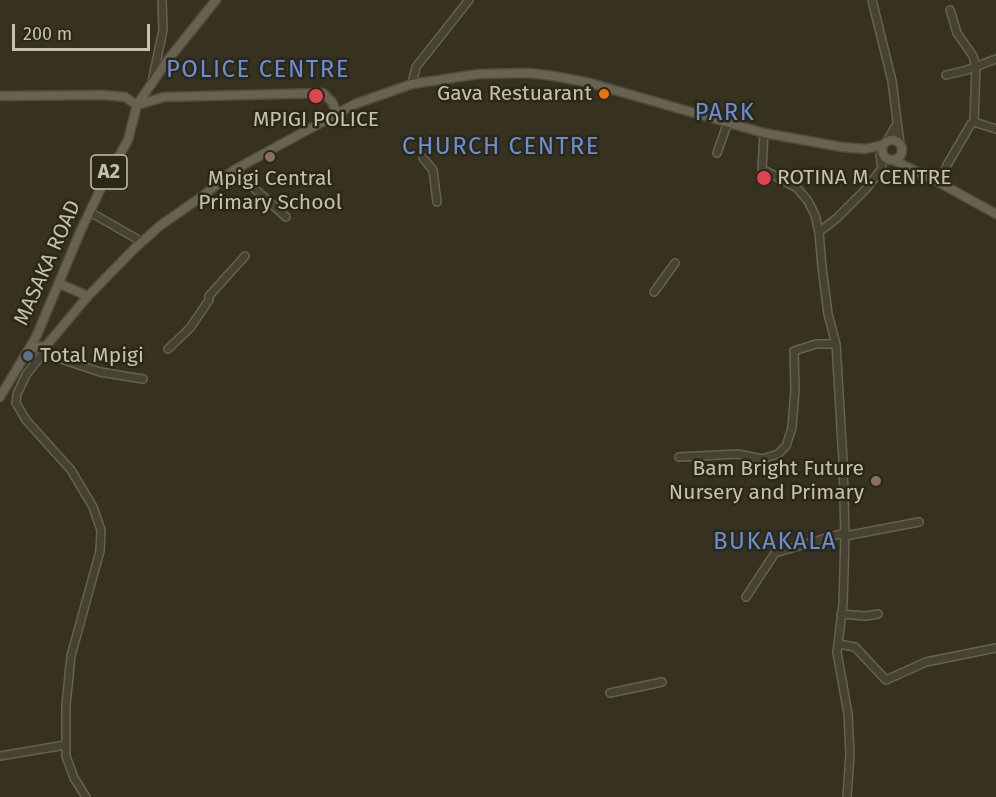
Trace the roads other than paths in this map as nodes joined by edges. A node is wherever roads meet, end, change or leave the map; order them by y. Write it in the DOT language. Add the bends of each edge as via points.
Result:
graph roads {
  1 [pos="162,0"];
  2 [pos="216,0"];
  3 [pos="469,0"];
  4 [pos="872,0"];
  5 [pos="950,10"];
  6 [pos="996,60"];
  7 [pos="976,67"];
  8 [pos="946,75"];
  9 [pos="152,82"];
  10 [pos="412,84"];
  11 [pos="0,96"];
  12 [pos="137,105"];
  13 [pos="337,114"];
  14 [pos="728,122"];
  15 [pos="974,122"];
  16 [pos="897,124"];
  17 [pos="996,129"];
  18 [pos="764,133"];
  19 [pos="885,144"];
  20 [pos="901,148"];
  21 [pos="865,149"];
  22 [pos="717,153"];
  23 [pos="882,157"];
  24 [pos="423,158"];
  25 [pos="893,160"];
  26 [pos="234,170"];
  27 [pos="913,171"];
  28 [pos="940,183"];
  29 [pos="437,202"];
  30 [pos="90,212"];
  31 [pos="996,214"];
  32 [pos="286,217"];
  33 [pos="819,232"];
  34 [pos="142,242"];
  35 [pos="245,256"];
  36 [pos="675,263"];
  37 [pos="60,284"];
  38 [pos="654,292"];
  39 [pos="88,296"];
  40 [pos="836,344"];
  41 [pos="45,349"];
  42 [pos="168,349"];
  43 [pos="24,358"];
  44 [pos="143,379"];
  45 [pos="0,397"];
  46 [pos="679,457"];
  47 [pos="919,522"];
  48 [pos="844,536"];
  49 [pos="746,597"];
  50 [pos="841,614"];
  51 [pos="878,614"];
  52 [pos="838,644"];
  53 [pos="996,648"];
  54 [pos="662,682"];
  55 [pos="610,693"];
  56 [pos="65,746"];
  57 [pos="0,756"];
  58 [pos="86,797"];
  59 [pos="847,797"];
  1 -- 9 [label="street" via="163,30"];
  2 -- 9 [label="main road, MASAKA ROAD / A2"];
  3 -- 10 [label="street" via="416,67"];
  4 -- 16 [label="street" via="892,81"];
  5 -- 7 [label="street" via="957,33"];
  6 -- 7 [label="street"];
  7 -- 8 [label="street"];
  7 -- 15 [label="street"];
  9 -- 12 [label="main road, MASAKA ROAD / A2"];
  10 -- 13 [label="main road"];
  10 -- 14 [label="main road" via="479,74 554,76"];
  11 -- 12 [label="main road" via="103,95 125,98"];
  12 -- 13 [label="main road" via="164,97 323,93"];
  12 -- 30 [label="main road, MASAKA ROAD / A2" via="128,140"];
  13 -- 26 [label="main road"];
  14 -- 18 [label="main road"];
  14 -- 22 [label="street"];
  15 -- 17 [label="street"];
  15 -- 28 [label="street"];
  16 -- 19 [label="street"];
  16 -- 20 [label="street"];
  18 -- 21 [label="main road"];
  18 -- 33 [label="street" via="762,169 797,188 813,207"];
  19 -- 20 [label="main road" via="896,141"];
  19 -- 21 [label="main road"];
  19 -- 23 [label="main road"];
  20 -- 25 [label="main road" via="899,158"];
  20 -- 27 [label="main road"];
  21 -- 23 [label="main road"];
  23 -- 25 [label="main road"];
  23 -- 33 [label="street" via="882,168 866,189"];
  24 -- 29 [label="street" via="433,170"];
  25 -- 27 [label="main road"];
  26 -- 32 [label="street"];
  26 -- 34 [label="main road"];
  27 -- 28 [label="main road"];
  28 -- 31 [label="main road"];
  30 -- 34 [label="street"];
  30 -- 37 [label="main road, MASAKA ROAD / A2"];
  33 -- 40 [label="street"];
  34 -- 39 [label="main road"];
  35 -- 42 [label="street"];
  36 -- 38 [label="street"];
  37 -- 39 [label="main road"];
  37 -- 43 [label="main road, MASAKA ROAD / A2"];
  39 -- 41 [label="main road"];
  40 -- 46 [label="street" via="816,344 794,351 792,429 786,446 778,454 762,459 738,454"];
  40 -- 48 [label="street"];
  41 -- 43 [label="main road" via="34,347"];
  41 -- 44 [label="street" via="100,372"];
  41 -- 56 [label="street" via="26,375 16,404 70,470 93,507 101,535 94,577 71,656"];
  43 -- 45 [label="main road, A2"];
  47 -- 48 [label="street"];
  48 -- 49 [label="street" via="775,553"];
  48 -- 50 [label="street"];
  50 -- 51 [label="street"];
  50 -- 52 [label="street"];
  52 -- 53 [label="street" via="855,647 886,680 926,662"];
  52 -- 59 [label="street" via="849,714"];
  54 -- 55 [label="street"];
  56 -- 57 [label="street"];
  56 -- 58 [label="street" via="74,778"];
}
